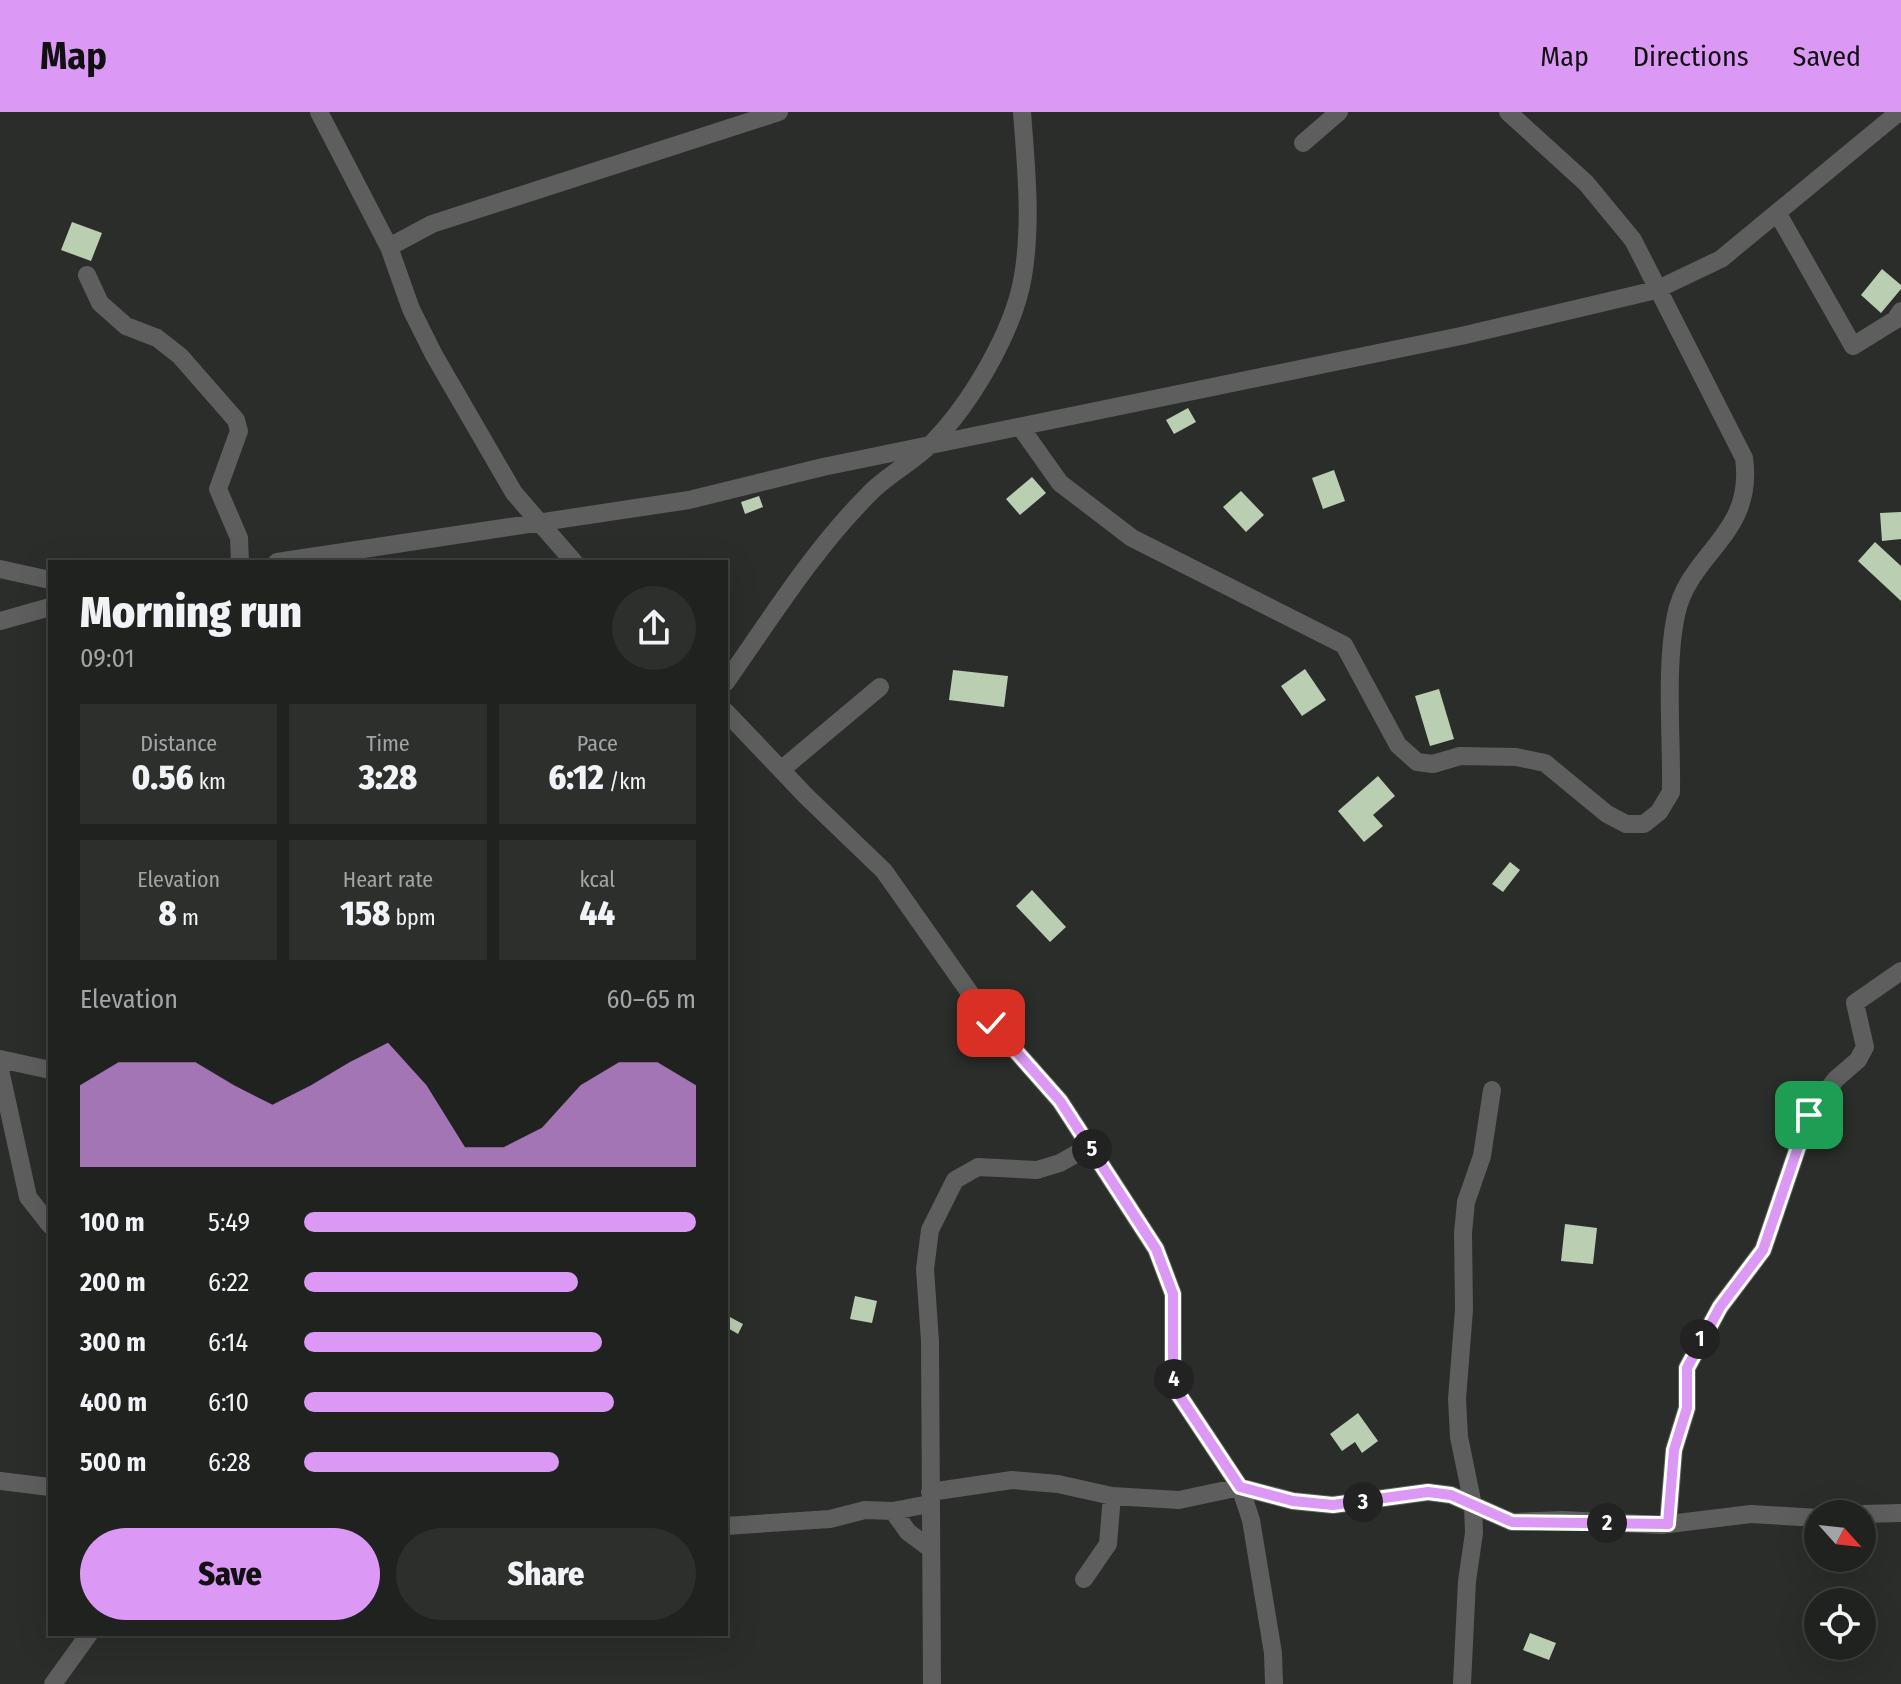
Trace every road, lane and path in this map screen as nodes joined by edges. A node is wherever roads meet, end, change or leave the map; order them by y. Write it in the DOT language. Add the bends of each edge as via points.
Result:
graph roads {
  1 [pos="319,112"];
  2 [pos="779,112"];
  3 [pos="1022,112"];
  4 [pos="1339,112"];
  5 [pos="1508,112"];
  6 [pos="1899,112"];
  7 [pos="1303,143"];
  8 [pos="1778,214"];
  9 [pos="389,247"];
  10 [pos="87,275"];
  11 [pos="1656,290"];
  12 [pos="1901,311"];
  13 [pos="1021,428"];
  14 [pos="930,445"];
  15 [pos="539,520"];
  16 [pos="240,560"];
  17 [pos="289,560"];
  18 [pos="572,560"];
  19 [pos="0,569"];
  20 [pos="48,580"];
  21 [pos="48,608"];
  22 [pos="0,621"];
  23 [pos="728,679"];
  24 [pos="880,687"];
  25 [pos="728,714"];
  26 [pos="781,770"];
  27 [pos="1901,971"];
  28 [pos="0,1059"];
  29 [pos="0,1070"];
  30 [pos="48,1070"];
  31 [pos="1492,1090"];
  32 [pos="1090,1146"];
  33 [pos="48,1222"];
  34 [pos="0,1481"];
  35 [pos="48,1487"];
  36 [pos="1240,1487"];
  37 [pos="1112,1496"];
  38 [pos="929,1498"];
  39 [pos="1473,1505"];
  40 [pos="893,1511"];
  41 [pos="1901,1513"];
  42 [pos="1876,1514"];
  43 [pos="1804,1517"];
  44 [pos="1668,1524"];
  45 [pos="728,1526"];
  46 [pos="931,1549"];
  47 [pos="1084,1579"];
  48 [pos="88,1636"];
  49 [pos="53,1684"];
  50 [pos="932,1684"];
  51 [pos="1274,1684"];
  52 [pos="1462,1684"];
  1 -- 9 [label="street"];
  2 -- 9 [label="street" via="432,224"];
  3 -- 14 [label="street" via="1027,188 1023,277 988,365"];
  4 -- 7 [label="street"];
  5 -- 11 [label="street" via="1586,183 1633,240"];
  6 -- 8 [label="street"];
  8 -- 11 [label="street" via="1706,269"];
  8 -- 12 [label="street" via="1853,346"];
  9 -- 15 [label="street" via="434,355 514,493"];
  10 -- 16 [label="street" via="100,303 126,326 157,338 180,356 236,420 239,431 218,489 239,538"];
  11 -- 13 [label="street"];
  11 -- 13 [label="street" via="1744,458 1748,484 1727,532 1689,584 1676,612 1671,792 1644,824 1626,824 1607,814 1545,763 1460,756 1433,764 1417,762 1398,745 1344,645 1132,538 1060,483"];
  13 -- 14 [label="street"];
  14 -- 15 [label="street" via="689,500"];
  14 -- 23 [label="street" via="860,504"];
  15 -- 17 [label="street"];
  15 -- 18 [label="street"];
  19 -- 20 [label="street"];
  21 -- 22 [label="street"];
  24 -- 26 [label="street"];
  25 -- 26 [label="street"];
  26 -- 32 [label="street" via="884,871 991,1023 1060,1101"];
  27 -- 44 [label="street" via="1855,1003 1865,1047 1809,1115 1763,1250 1720,1307 1687,1368 1687,1408 1674,1450"];
  28 -- 30 [label="street"];
  29 -- 33 [label="street" via="28,1197"];
  31 -- 39 [label="street" via="1463,1233 1457,1399"];
  32 -- 36 [label="street" via="1164,1266 1173,1294 1173,1367 1179,1395"];
  32 -- 38 [label="street" via="1037,1170 978,1167 955,1180 940,1205 930,1230 925,1269"];
  34 -- 35 [label="street"];
  36 -- 37 [label="street" via="1179,1500"];
  36 -- 39 [label="street" via="1333,1505 1428,1492"];
  36 -- 51 [label="street" via="1251,1520"];
  37 -- 38 [label="street" via="1012,1480"];
  37 -- 47 [label="street" via="1108,1544"];
  38 -- 40 [label="street"];
  38 -- 46 [label="street"];
  39 -- 44 [label="street" via="1512,1522"];
  39 -- 52 [label="street"];
  40 -- 45 [label="street"];
  40 -- 46 [label="street" via="908,1532"];
  41 -- 42 [label="street"];
  43 -- 44 [label="street" via="1751,1514"];
  46 -- 50 [label="street"];
  48 -- 49 [label="street"];
}
